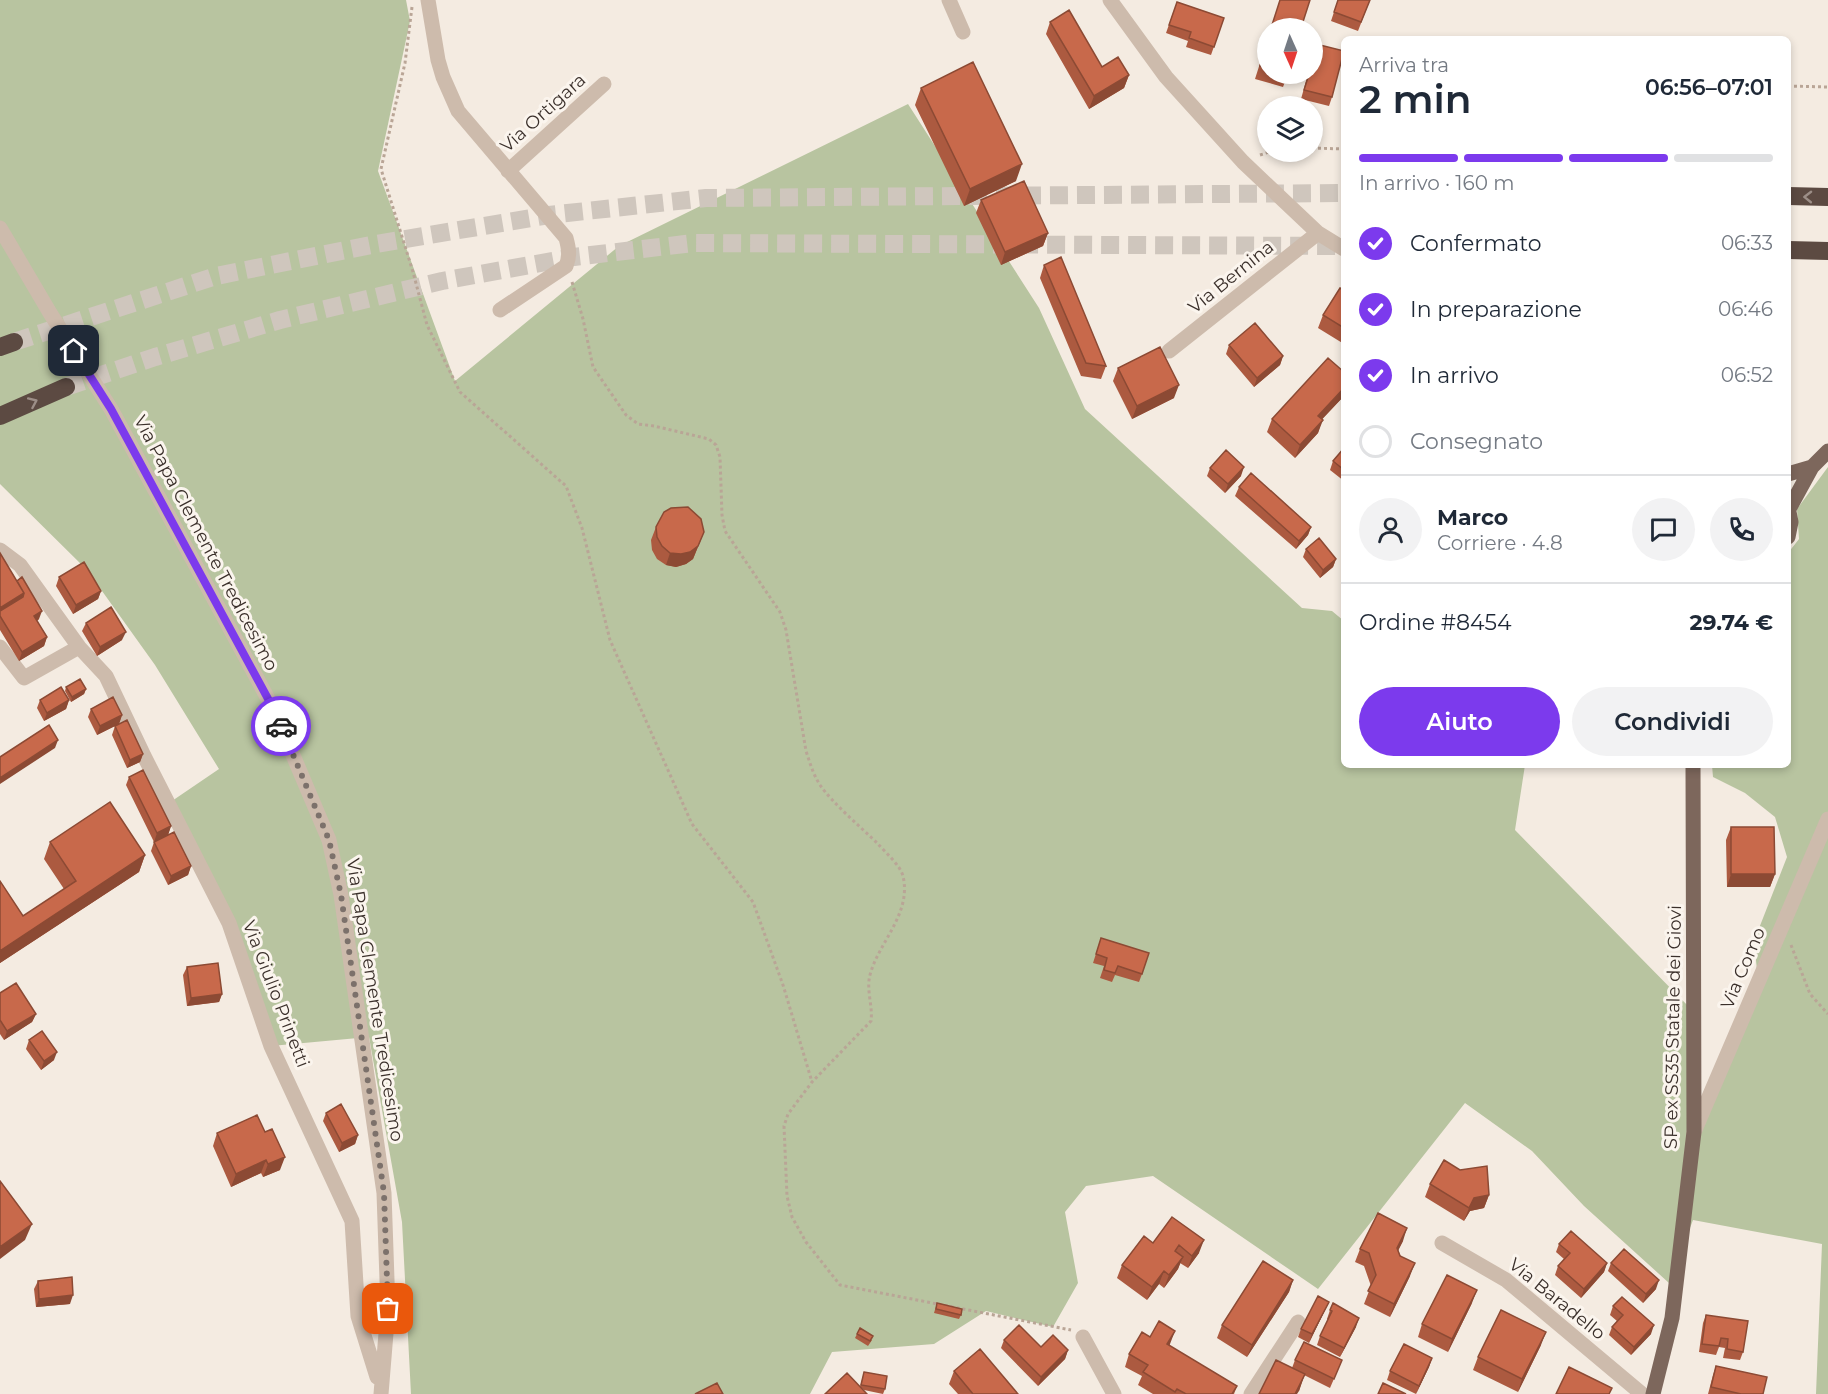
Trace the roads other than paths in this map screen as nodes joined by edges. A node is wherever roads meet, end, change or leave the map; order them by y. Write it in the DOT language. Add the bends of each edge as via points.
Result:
graph roads {
  1 [pos="949,0"];
  2 [pos="1110,0"];
  3 [pos="428,1"];
  4 [pos="963,32"];
  5 [pos="604,84"];
  6 [pos="508,171"];
  7 [pos="1791,196"];
  8 [pos="1828,197"];
  9 [pos="0,228"];
  10 [pos="1318,233"];
  11 [pos="1341,247"];
  12 [pos="1791,250"];
  13 [pos="1828,251"];
  14 [pos="500,310"];
  15 [pos="1169,351"];
  16 [pos="66,387"];
  17 [pos="0,416"];
  18 [pos="1828,451"];
  19 [pos="1812,467"];
  20 [pos="1791,473"];
  21 [pos="1791,504"];
  22 [pos="0,550"];
  23 [pos="0,647"];
  24 [pos="79,647"];
  25 [pos="1693,768"];
  26 [pos="1828,819"];
  27 [pos="1694,1132"];
  28 [pos="1442,1243"];
  29 [pos="1298,1322"];
  30 [pos="1083,1337"];
  31 [pos="380,1372"];
  32 [pos="370,1394"];
  33 [pos="381,1394"];
  34 [pos="1114,1394"];
  35 [pos="1251,1394"];
  36 [pos="1642,1394"];
  37 [pos="1653,1394"];
  1 -- 4 [label="street"];
  2 -- 10 [label="street" via="1166,77 1243,162"];
  3 -- 6 [label="street, Via Ortigara" via="438,60 458,111"];
  5 -- 6 [label="street, Via Ortigara"];
  6 -- 14 [label="street, Via Ortigara" via="566,238 570,257 566,266"];
  8 -- 7 [label="highway, one-way"];
  9 -- 31 [label="street, Via Papa Clemente Tredicesimo" via="111,409 273,708 329,840 341,895 384,1193 388,1309"];
  10 -- 11 [label="street"];
  10 -- 15 [label="street, Via Bernina"];
  12 -- 13 [label="highway"];
  17 -- 16 [label="highway, one-way"];
  18 -- 19 [label="main road"];
  19 -- 20 [label="main road"];
  19 -- 21 [label="main road"];
  22 -- 24 [label="street, Via Giulio Prinetti" via="20,565"];
  23 -- 24 [label="street" via="24,678"];
  24 -- 31 [label="street, Via Giulio Prinetti" via="106,676 229,923 271,1046 352,1221 358,1316"];
  25 -- 27 [label="main road, SP ex SS35 Statale dei Giovi"];
  26 -- 27 [label="street, Via Como"];
  27 -- 37 [label="main road, SP ex SS35 Statale dei Giovi" via="1672,1317"];
  28 -- 36 [label="street, Via Baradello" via="1506,1280"];
  29 -- 35 [label="street"];
  30 -- 34 [label="street"];
  31 -- 32 [label="street, Via Papa Clemente Tredicesimo"];
  31 -- 33 [label="street, Via Papa Clemente Tredicesimo"];
}
